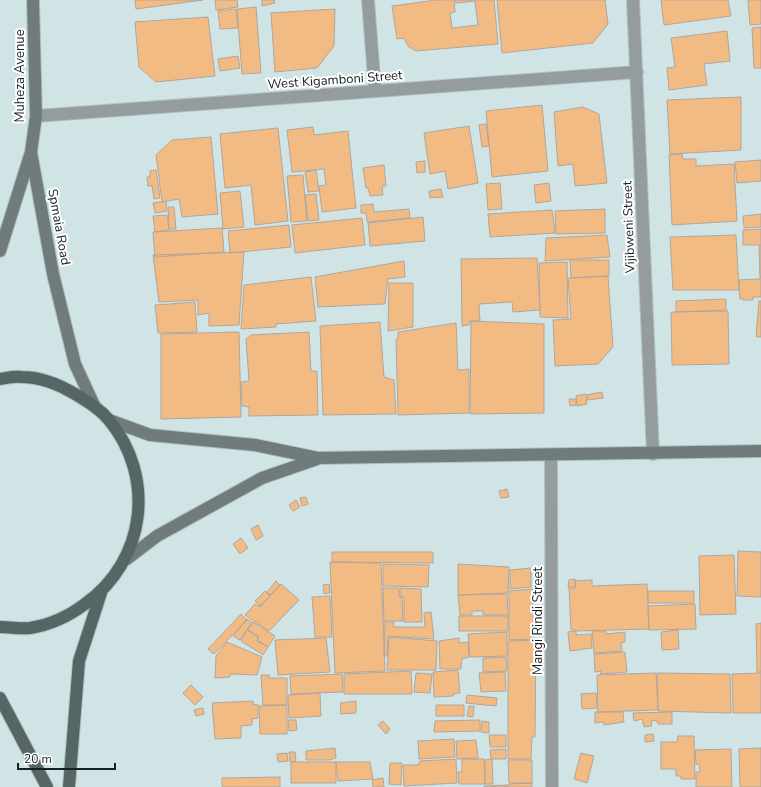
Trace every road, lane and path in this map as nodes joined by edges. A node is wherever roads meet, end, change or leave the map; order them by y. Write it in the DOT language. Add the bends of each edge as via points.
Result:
graph roads {
  1 [pos="33,0"];
  2 [pos="368,0"];
  3 [pos="633,0"];
  4 [pos="637,72"];
  5 [pos="376,91"];
  6 [pos="36,116"];
  7 [pos="31,152"];
  8 [pos="0,252"];
  9 [pos="0,378"];
  10 [pos="94,405"];
  11 [pos="109,420"];
  12 [pos="761,451"];
  13 [pos="653,454"];
  14 [pos="551,456"];
  15 [pos="318,458"];
  16 [pos="127,559"];
  17 [pos="102,593"];
  18 [pos="0,627"];
  19 [pos="0,698"];
  20 [pos="47,787"];
  21 [pos="69,787"];
  22 [pos="552,787"];
  1 -- 6 [label="main road, Muheza Avenue"];
  2 -- 5 [label="street"];
  3 -- 4 [label="street, Vijibweni Street"];
  4 -- 5 [label="street, West Kigamboni Street"];
  4 -- 13 [label="street, Vijibweni Street"];
  5 -- 6 [label="street, West Kigamboni Street"];
  6 -- 7 [label="main road, Muheza Avenue"];
  7 -- 8 [label="main road"];
  7 -- 10 [label="main road, Spmaia Road" via="53,274 75,364"];
  9 -- 10 [label="main road" via="22,376 60,385"];
  10 -- 11 [label="main road"];
  11 -- 15 [label="main road" via="150,436 255,445"];
  11 -- 16 [label="main road" via="128,452 138,487 138,524"];
  12 -- 13 [label="main road"];
  13 -- 14 [label="main road"];
  14 -- 15 [label="main road"];
  14 -- 22 [label="street, Mangi Rindi Street"];
  15 -- 16 [label="main road" via="262,478 157,536"];
  16 -- 17 [label="main road"];
  17 -- 18 [label="main road" via="68,616 30,628"];
  17 -- 21 [label="main road" via="78,661"];
  19 -- 20 [label="main road"];
}
